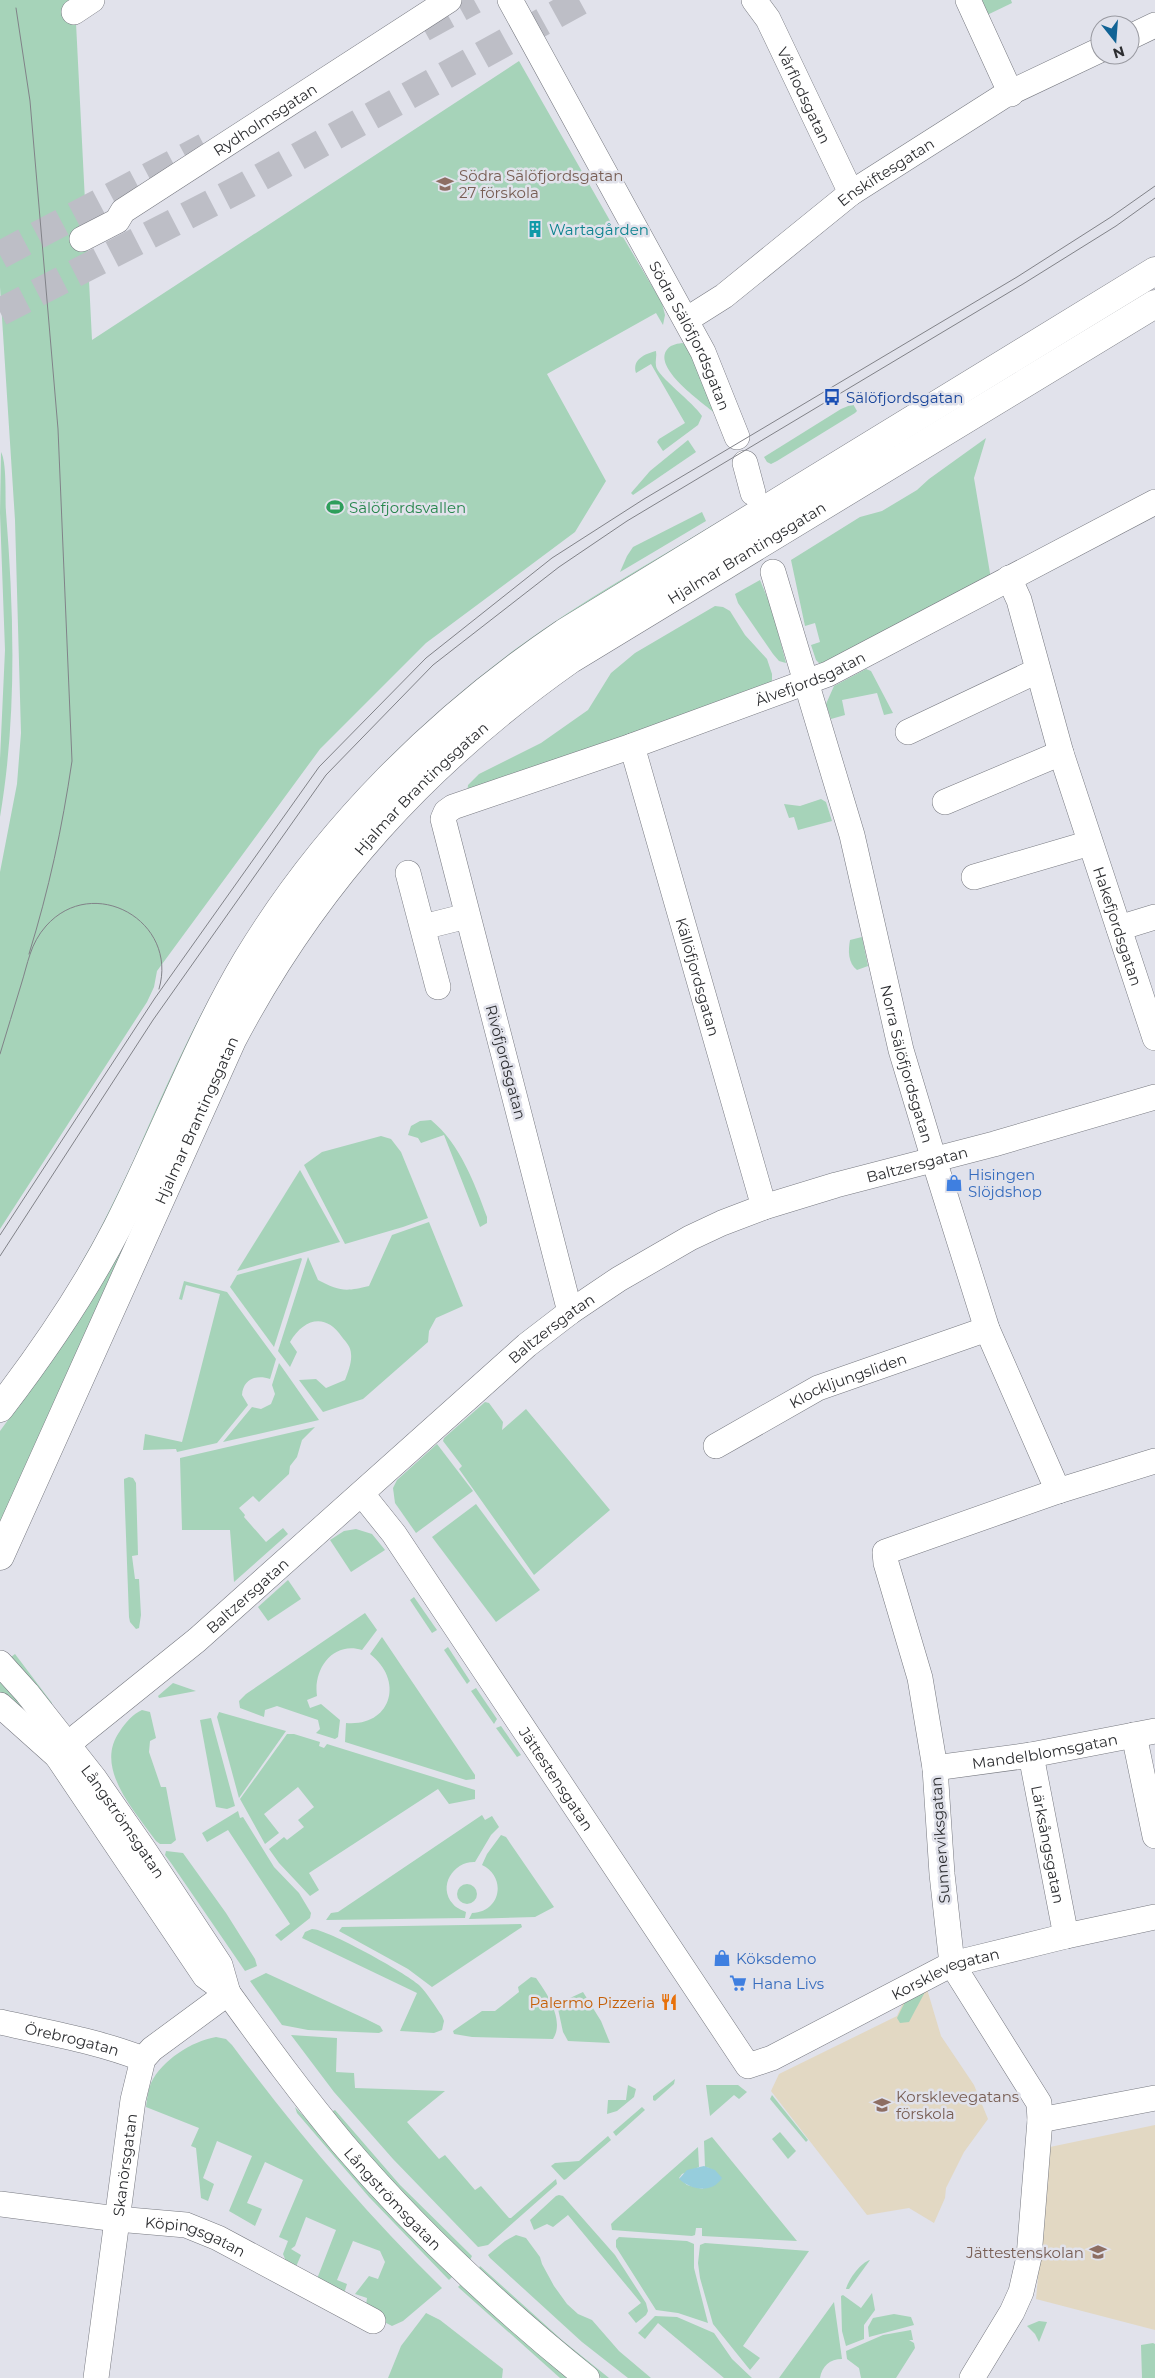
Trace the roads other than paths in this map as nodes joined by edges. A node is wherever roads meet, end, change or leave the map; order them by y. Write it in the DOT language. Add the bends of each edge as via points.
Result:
graph roads {
  1 [pos="449,0"];
  2 [pos="510,0"];
  3 [pos="754,0"];
  4 [pos="968,0"];
  5 [pos="1155,25"];
  6 [pos="1140,32"];
  7 [pos="1090,55"];
  8 [pos="1011,94"];
  9 [pos="851,193"];
  10 [pos="82,239"];
  11 [pos="1155,270"];
  12 [pos="1155,304"];
  13 [pos="686,320"];
  14 [pos="737,437"];
  15 [pos="745,463"];
  16 [pos="754,493"];
  17 [pos="1155,502"];
  18 [pos="773,572"];
  19 [pos="1009,578"];
  20 [pos="1037,671"];
  21 [pos="806,683"];
  22 [pos="908,732"];
  23 [pos="632,746"];
  24 [pos="1061,752"];
  25 [pos="945,802"];
  26 [pos="446,812"];
  27 [pos="1090,843"];
  28 [pos="408,873"];
  29 [pos="974,877"];
  30 [pos="467,916"];
  31 [pos="1155,918"];
  32 [pos="423,927"];
  33 [pos="1119,928"];
  34 [pos="438,987"];
  35 [pos="1155,1038"];
  36 [pos="1155,1097"];
  37 [pos="934,1160"];
  38 [pos="764,1207"];
  39 [pos="570,1312"];
  40 [pos="986,1329"];
  41 [pos="0,1408"];
  42 [pos="716,1446"];
  43 [pos="1155,1461"];
  44 [pos="1058,1492"];
  45 [pos="362,1494"];
  46 [pos="0,1556"];
  47 [pos="0,1663"];
  48 [pos="0,1705"];
  49 [pos="1145,1733"];
  50 [pos="63,1750"];
  51 [pos="1031,1755"];
  52 [pos="935,1768"];
  53 [pos="1155,1836"];
  54 [pos="1155,1917"];
  55 [pos="1066,1936"];
  56 [pos="952,1964"];
  57 [pos="228,1993"];
  58 [pos="0,2022"];
  59 [pos="143,2059"];
  60 [pos="748,2066"];
  61 [pos="1155,2098"];
  62 [pos="1040,2120"];
  63 [pos="0,2204"];
  64 [pos="116,2219"];
  65 [pos="373,2321"];
  66 [pos="96,2378"];
  67 [pos="587,2378"];
  68 [pos="972,2378"];
  1 -- 10 [label="street, Rydholmsgatan" via="122,210 118,221"];
  2 -- 13 [label="street, Södra Sälöfjordsgatan"];
  3 -- 9 [label="street, Vårflodsgatan" via="768,19"];
  4 -- 8 [label="street"];
  5 -- 6 [label="street"];
  7 -- 8 [label="street, Enskiftesgatan"];
  8 -- 9 [label="street, Enskiftesgatan"];
  9 -- 13 [label="street, Enskiftesgatan" via="724,296"];
  11 -- 41 [label="main road, Hjalmar Brantingsgatan" via="564,633 480,694 400,766 322,853 251,954 204,1040 105,1249 50,1338"];
  12 -- 46 [label="main road, Hjalmar Brantingsgatan" via="571,659 472,734 396,807 328,887 280,956 247,1012"];
  13 -- 14 [label="street, Södra Sälöfjordsgatan" via="714,375"];
  15 -- 16 [label="street"];
  17 -- 19 [label="street, Älvefjordsgatan"];
  18 -- 21 [label="street"];
  19 -- 20 [label="street, Hakefjordsgatan" via="1019,600"];
  19 -- 21 [label="street, Älvefjordsgatan"];
  20 -- 22 [label="street"];
  20 -- 24 [label="street, Hakefjordsgatan"];
  21 -- 23 [label="street, Älvefjordsgatan"];
  21 -- 37 [label="street, Norra Sälöfjordsgatan" via="852,835 901,1050"];
  23 -- 26 [label="street, Älvefjordsgatan"];
  23 -- 38 [label="street, Källöfjordsgatan"];
  24 -- 25 [label="street"];
  24 -- 27 [label="street, Hakefjordsgatan"];
  26 -- 30 [label="street, Rivöfjordsgatan" via="443,819"];
  27 -- 29 [label="street"];
  27 -- 33 [label="street, Hakefjordsgatan"];
  28 -- 32 [label="street"];
  30 -- 32 [label="street"];
  30 -- 39 [label="street, Rivöfjordsgatan"];
  31 -- 33 [label="street"];
  32 -- 34 [label="street"];
  33 -- 35 [label="street, Hakefjordsgatan"];
  36 -- 37 [label="street, Baltzersgatan"];
  37 -- 38 [label="street, Baltzersgatan"];
  37 -- 40 [label="street, Norra Sälöfjordsgatan"];
  38 -- 39 [label="street, Baltzersgatan" via="683,1242"];
  39 -- 45 [label="street, Baltzersgatan" via="527,1345"];
  40 -- 42 [label="street, Klockljungsliden" via="818,1388"];
  40 -- 44 [label="street, Norra Sälöfjordsgatan"];
  43 -- 44 [label="street, Sunnerviksgatan"];
  44 -- 52 [label="street, Sunnerviksgatan" via="885,1552 920,1678"];
  45 -- 50 [label="street, Baltzersgatan" via="175,1658"];
  45 -- 60 [label="street, Jättestensgatan" via="394,1534"];
  47 -- 50 [label="street, Långströmsgatan"];
  48 -- 50 [label="street, Långströmsgatan"];
  49 -- 51 [label="street, Mandelblomsgatan"];
  49 -- 53 [label="street"];
  50 -- 57 [label="street, Långströmsgatan" via="205,1976"];
  51 -- 52 [label="street, Mandelblomsgatan"];
  51 -- 55 [label="street, Lärksångsgatan"];
  52 -- 56 [label="street, Sunnerviksgatan"];
  54 -- 55 [label="street, Korsklevegatan"];
  55 -- 56 [label="street, Korsklevegatan"];
  56 -- 60 [label="street, Korsklevegatan" via="772,2058"];
  56 -- 62 [label="street, Sunnerviksgatan" via="1039,2103"];
  57 -- 59 [label="street"];
  57 -- 67 [label="street, Långströmsgatan" via="343,2144 406,2213 533,2334"];
  58 -- 59 [label="street, Örebrogatan" via="68,2037"];
  59 -- 64 [label="street, Skanörsgatan" via="133,2100"];
  61 -- 62 [label="street"];
  62 -- 68 [label="street, Sunnerviksgatan" via="1029,2257 1021,2292"];
  63 -- 64 [label="street, Köpingsgatan"];
  64 -- 65 [label="street, Köpingsgatan" via="186,2225 200,2230"];
  64 -- 66 [label="street, Skanörsgatan"];
}
